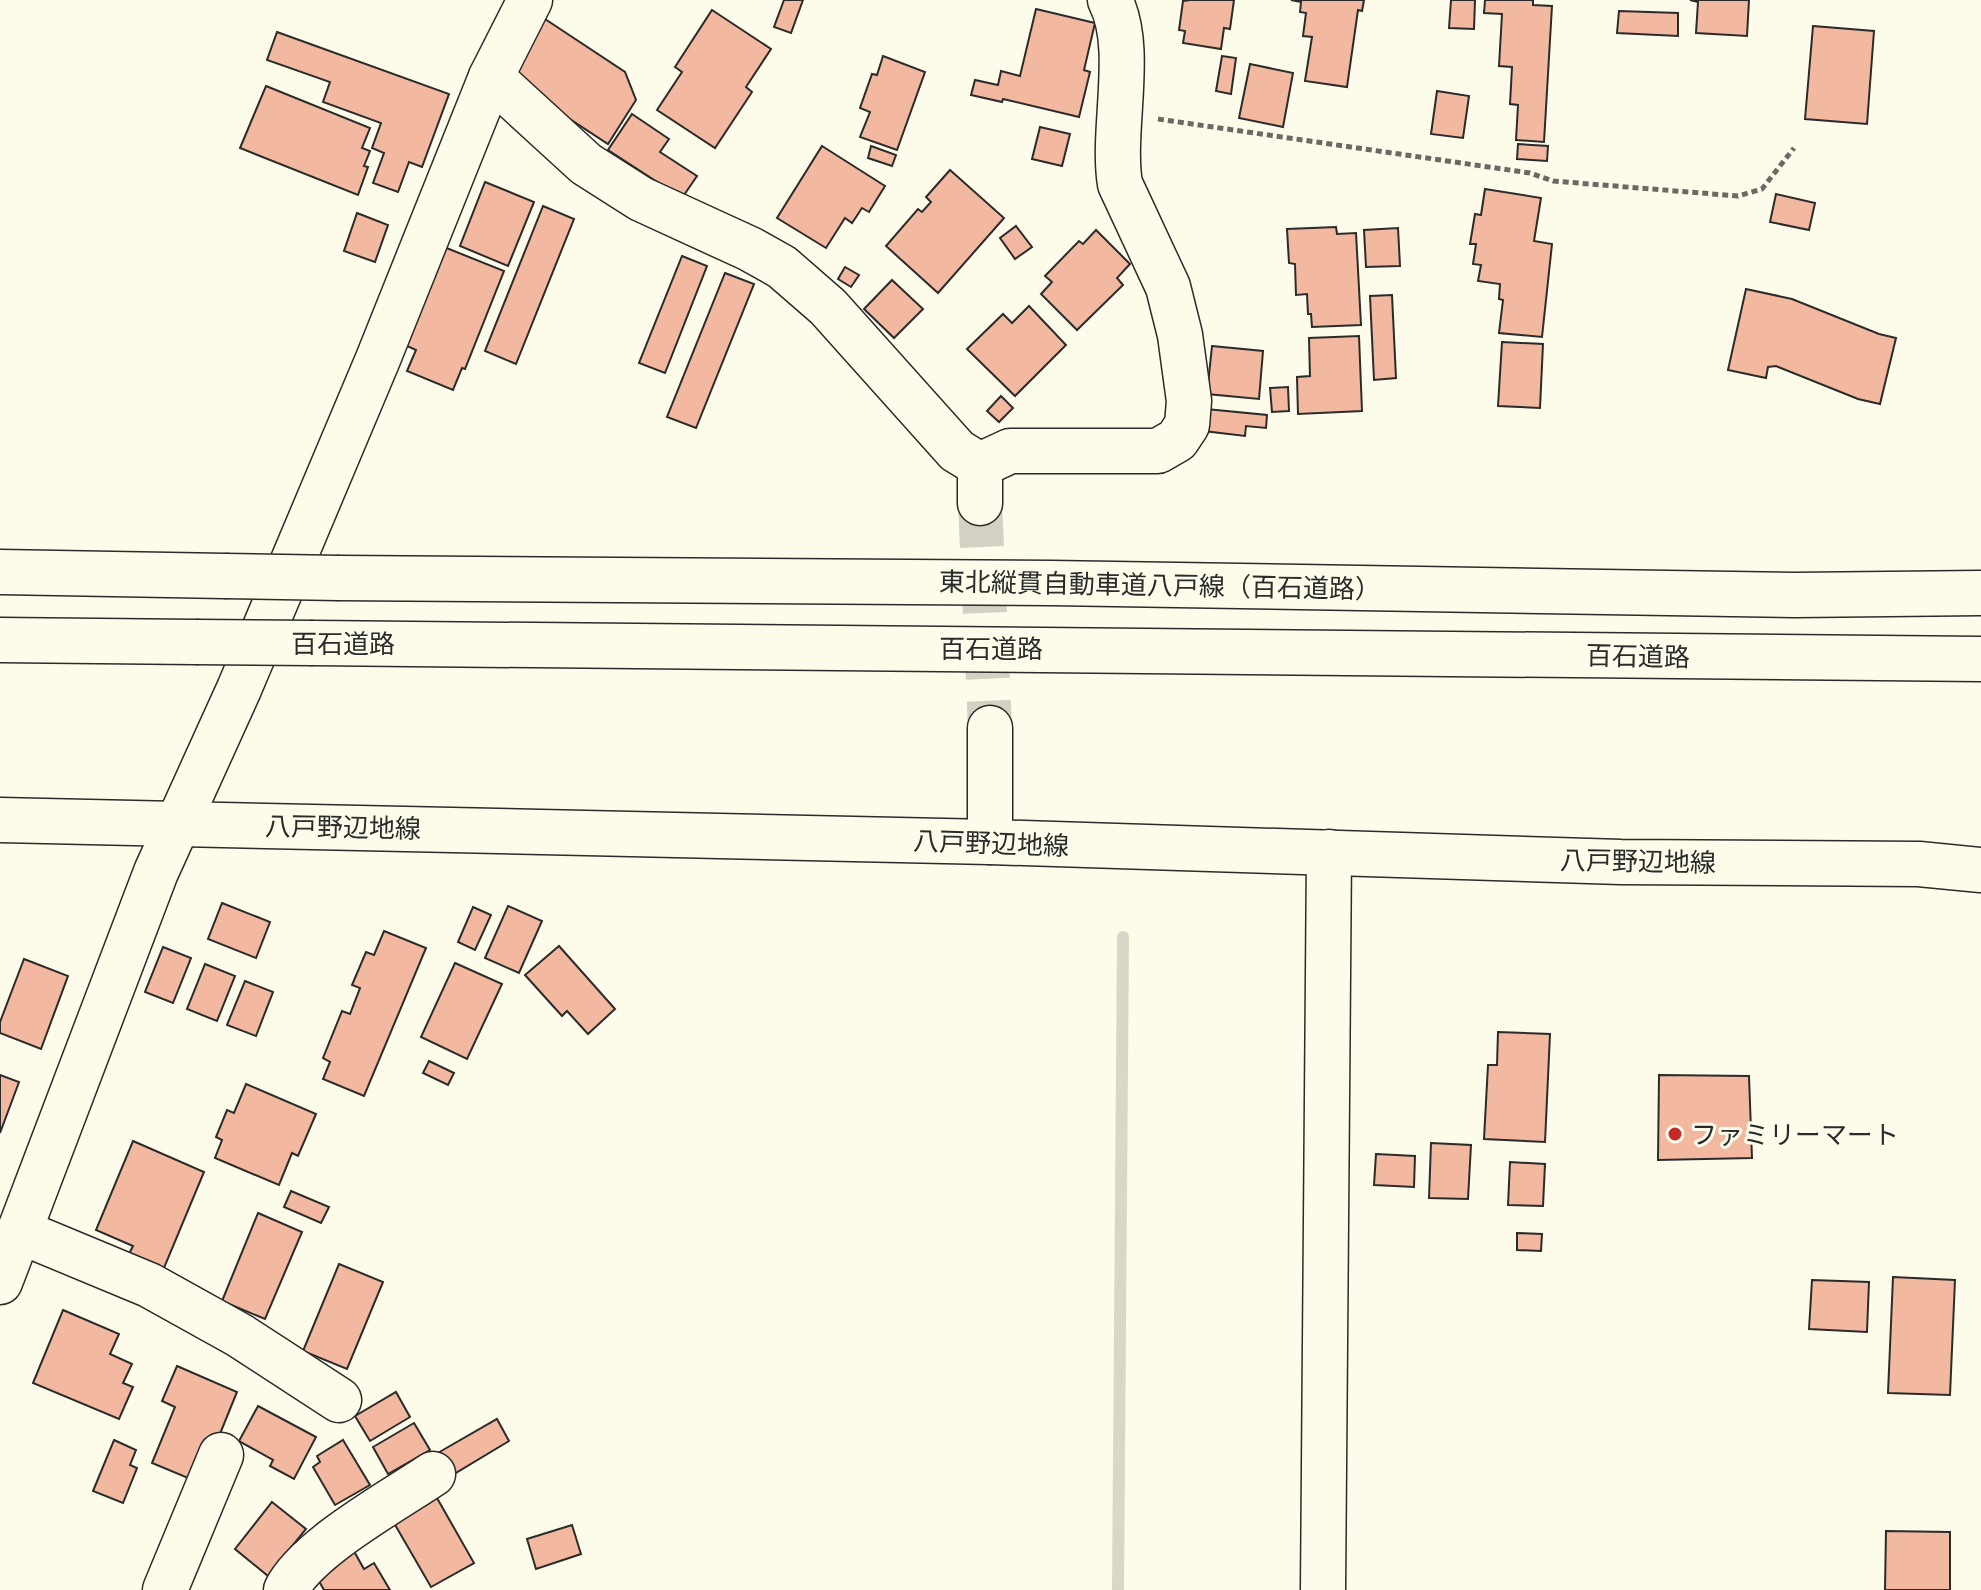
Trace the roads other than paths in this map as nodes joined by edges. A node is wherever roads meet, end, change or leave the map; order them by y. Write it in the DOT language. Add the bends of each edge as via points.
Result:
graph roads {
  1 [pos="530,0"];
  2 [pos="1110,0"];
  3 [pos="491,77"];
  4 [pos="0,572"];
  5 [pos="1981,584"];
  6 [pos="1981,593"];
  7 [pos="1795,595"];
  8 [pos="0,640"];
  9 [pos="1978,660"];
  10 [pos="990,728"];
  11 [pos="0,820"];
  12 [pos="180,824"];
  13 [pos="990,842"];
  14 [pos="1329,852"];
  15 [pos="1981,870"];
  16 [pos="19,1231"];
  17 [pos="0,1282"];
  18 [pos="339,1400"];
  19 [pos="221,1455"];
  20 [pos="433,1474"];
  21 [pos="165,1590"];
  22 [pos="286,1590"];
  23 [pos="1323,1590"];
  1 -- 3 [label="main road"];
  2 -- 3 [label="main road" via="1117,13 1119,44 1120,184 1168,287 1180,335 1187,425 1177,440 1158,451 1010,451 980,484 957,451 828,307 782,267 641,199 586,164"];
  3 -- 12 [label="main road" via="378,359"];
  4 -- 7 [label="main road, 東北縦貫自動車道八戸線（百石道路）, bridge"];
  5 -- 7 [label="main road"];
  6 -- 7 [label="main road, 東北縦貫自動車道八戸線（百石道路）"];
  8 -- 9 [label="main road, 百石道路, bridge"];
  10 -- 13 [label="main road"];
  11 -- 12 [label="main road, 八戸野辺地線"];
  12 -- 13 [label="main road, 八戸野辺地線"];
  12 -- 16 [label="main road" via="156,872"];
  13 -- 14 [label="main road, 八戸野辺地線"];
  14 -- 15 [label="main road, 八戸野辺地線" via="1621,862 1919,864"];
  14 -- 23 [label="main road"];
  16 -- 17 [label="main road"];
  16 -- 18 [label="main road" via="149,1285"];
  19 -- 21 [label="main road"];
  20 -- 22 [label="main road" via="332,1542 293,1576"];
}
